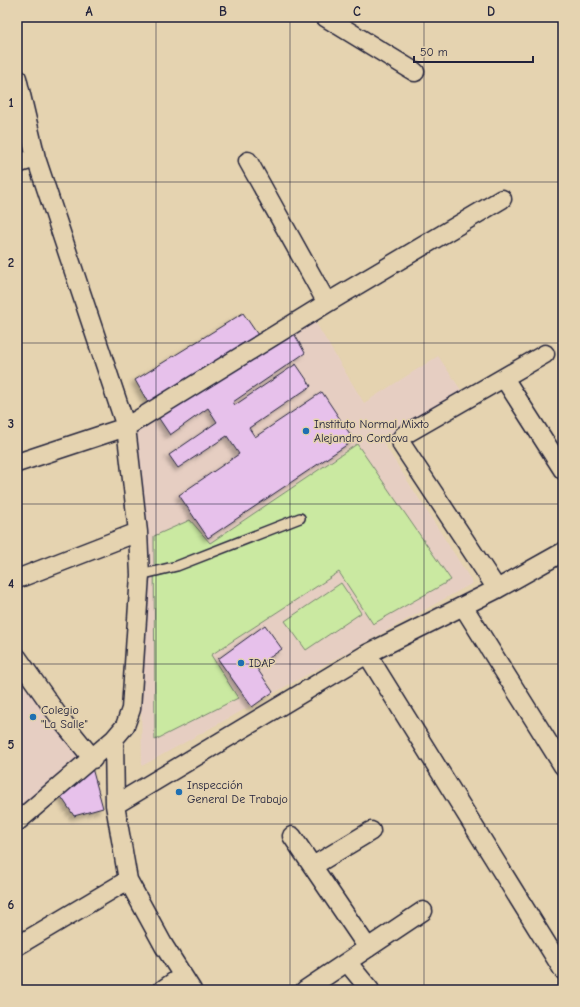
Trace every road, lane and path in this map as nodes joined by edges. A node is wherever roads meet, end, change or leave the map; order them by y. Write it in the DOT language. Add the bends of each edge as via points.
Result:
graph roads {
  1 [pos="325,17"];
  2 [pos="415,72"];
  3 [pos="17,78"];
  4 [pos="36,158"];
  5 [pos="248,161"];
  6 [pos="17,164"];
  7 [pos="502,199"];
  8 [pos="327,303"];
  9 [pos="545,354"];
  10 [pos="504,378"];
  11 [pos="126,427"];
  12 [pos="17,463"];
  13 [pos="563,470"];
  14 [pos="300,518"];
  15 [pos="138,532"];
  16 [pos="563,552"];
  17 [pos="140,575"];
  18 [pos="17,579"];
  19 [pos="497,589"];
  20 [pos="463,606"];
  21 [pos="367,654"];
  22 [pos="17,657"];
  23 [pos="114,740"];
  24 [pos="93,759"];
  25 [pos="563,766"];
  26 [pos="115,805"];
  27 [pos="17,822"];
  28 [pos="371,831"];
  29 [pos="292,836"];
  30 [pos="313,866"];
  31 [pos="128,880"];
  32 [pos="423,911"];
  33 [pos="17,946"];
  34 [pos="368,948"];
  35 [pos="346,962"];
  36 [pos="563,970"];
  37 [pos="187,983"];
  38 [pos="162,990"];
  39 [pos="305,990"];
  40 [pos="370,990"];
  1 -- 2 [label="street"];
  3 -- 4 [label="street"];
  4 -- 6 [label="street"];
  4 -- 11 [label="street"];
  5 -- 8 [label="street"];
  7 -- 8 [label="street"];
  8 -- 11 [label="street"];
  9 -- 10 [label="street"];
  10 -- 13 [label="street"];
  10 -- 19 [label="street" via="404,434 401,439 402,445"];
  11 -- 12 [label="street"];
  11 -- 15 [label="street"];
  14 -- 17 [label="lane" via="177,566"];
  15 -- 17 [label="street"];
  15 -- 18 [label="street"];
  16 -- 19 [label="street"];
  17 -- 23 [label="street" via="131,709 126,726"];
  19 -- 20 [label="street"];
  20 -- 21 [label="street"];
  20 -- 25 [label="street"];
  21 -- 26 [label="street"];
  21 -- 36 [label="street"];
  22 -- 24 [label="street" via="62,721"];
  23 -- 24 [label="street"];
  23 -- 26 [label="street"];
  24 -- 27 [label="street"];
  26 -- 31 [label="street"];
  28 -- 30 [label="street"];
  29 -- 30 [label="street"];
  30 -- 34 [label="street"];
  31 -- 33 [label="street"];
  31 -- 37 [label="street"];
  32 -- 34 [label="street"];
  34 -- 35 [label="street"];
  35 -- 39 [label="street"];
  35 -- 40 [label="street"];
  37 -- 38 [label="street"];
}
